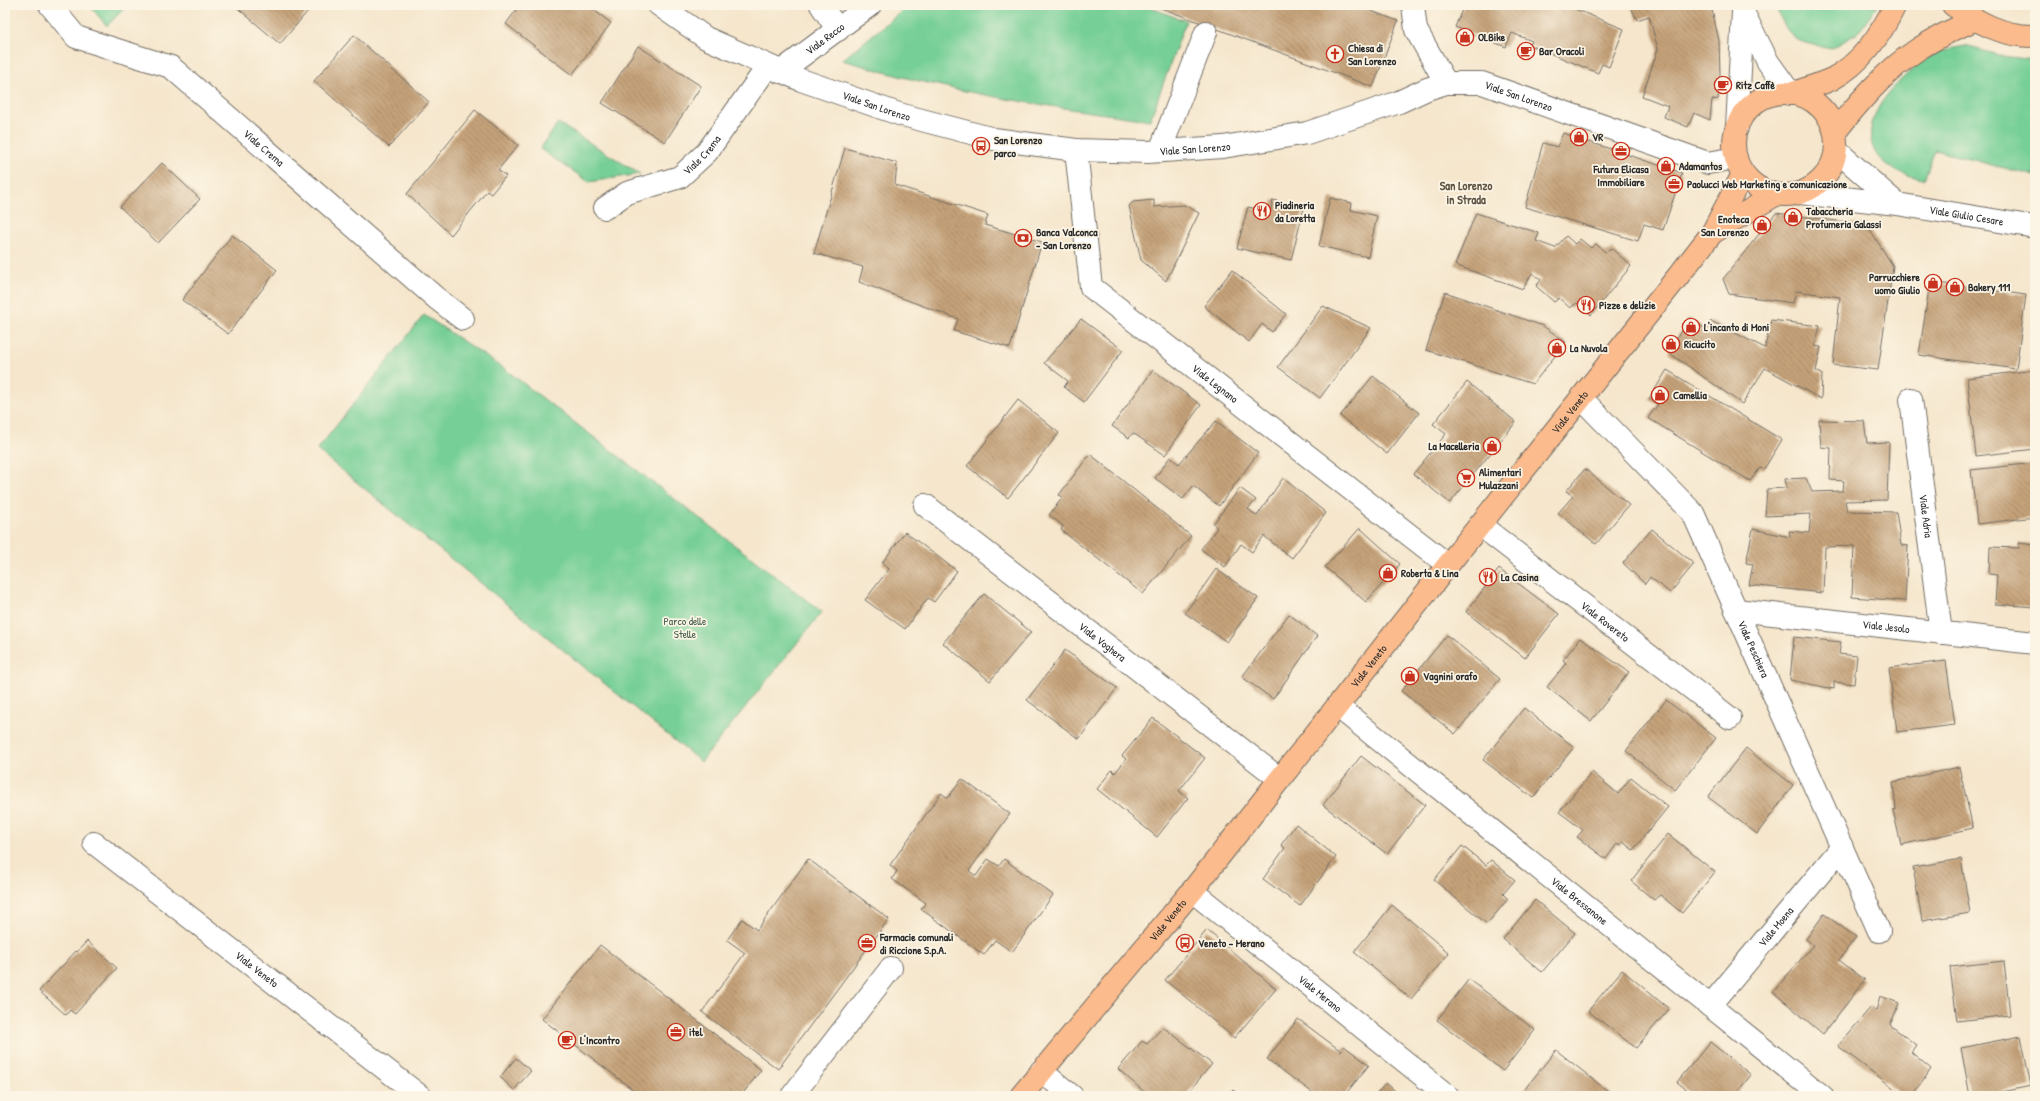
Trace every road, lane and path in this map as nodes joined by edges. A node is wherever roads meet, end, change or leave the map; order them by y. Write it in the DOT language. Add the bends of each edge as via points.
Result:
graph roads {
  1 [pos="50,5"];
  2 [pos="660,5"];
  3 [pos="821,5"];
  4 [pos="870,5"];
  5 [pos="1413,5"];
  6 [pos="1895,5"];
  7 [pos="1953,5"];
  8 [pos="1743,8"];
  9 [pos="1974,20"];
  10 [pos="838,30"];
  11 [pos="1206,32"];
  12 [pos="2035,36"];
  13 [pos="774,69"];
  14 [pos="1446,83"];
  15 [pos="1791,94"];
  16 [pos="1737,128"];
  17 [pos="1836,141"];
  18 [pos="1076,150"];
  19 [pos="1160,151"];
  20 [pos="1739,166"];
  21 [pos="1800,193"];
  22 [pos="1775,195"];
  23 [pos="1897,204"];
  24 [pos="606,208"];
  25 [pos="2035,227"];
  26 [pos="1712,233"];
  27 [pos="463,319"];
  28 [pos="1911,398"];
  29 [pos="1582,399"];
  30 [pos="924,505"];
  31 [pos="1480,525"];
  32 [pos="1448,565"];
  33 [pos="1736,610"];
  34 [pos="1941,633"];
  35 [pos="2035,643"];
  36 [pos="1337,706"];
  37 [pos="1730,718"];
  38 [pos="1280,779"];
  39 [pos="94,843"];
  40 [pos="1842,847"];
  41 [pos="1192,891"];
  42 [pos="1879,931"];
  43 [pos="891,968"];
  44 [pos="1710,1006"];
  45 [pos="1041,1071"];
  46 [pos="420,1096"];
  47 [pos="792,1096"];
  48 [pos="1021,1096"];
  49 [pos="1072,1096"];
  50 [pos="1448,1096"];
  51 [pos="1822,1096"];
  1 -- 27 [label="street, Viale Crema" via="76,37 171,67"];
  2 -- 13 [label="street, Viale San Lorenzo" via="706,38"];
  3 -- 10 [label="street"];
  4 -- 10 [label="street, Viale Recco"];
  5 -- 14 [label="street" via="1416,30"];
  6 -- 15 [label="main road" via="1885,27 1853,65 1832,79"];
  7 -- 9 [label="main road"];
  8 -- 15 [label="street" via="1768,62"];
  8 -- 16 [label="street"];
  9 -- 12 [label="main road" via="1999,31"];
  9 -- 17 [label="main road" via="1915,51 1874,87"];
  10 -- 13 [label="street, Viale Recco"];
  11 -- 19 [label="street"];
  13 -- 18 [label="street, Viale San Lorenzo" via="899,114 994,139"];
  13 -- 24 [label="street, Viale Crema" via="707,152 680,177 627,193"];
  14 -- 19 [label="street, Viale San Lorenzo" via="1307,133 1223,147"];
  14 -- 20 [label="street, Viale San Lorenzo" via="1482,83 1708,163"];
  15 -- 16 [label="main road" via="1774,94 1758,101 1745,113"];
  15 -- 17 [label="main road" via="1806,97 1819,106 1829,118"];
  16 -- 20 [label="main road" via="1734,143"];
  17 -- 21 [label="main road" via="1832,165 1825,177 1814,187"];
  17 -- 23 [label="street"];
  18 -- 19 [label="street, Viale San Lorenzo"];
  18 -- 32 [label="street, Viale Legnano" via="1091,287"];
  20 -- 22 [label="main road" via="1751,183"];
  20 -- 26 [label="main road, Viale Veneto"];
  21 -- 22 [label="main road"];
  21 -- 23 [label="street, Viale Giulio Cesare"];
  22 -- 26 [label="main road, Viale Veneto"];
  23 -- 25 [label="street, Viale Giulio Cesare"];
  26 -- 29 [label="main road, Viale Veneto"];
  28 -- 34 [label="street, Viale Adria"];
  29 -- 31 [label="main road, Viale Veneto"];
  29 -- 33 [label="street, Viale Peschiera" via="1693,513"];
  30 -- 38 [label="street, Viale Voghera"];
  31 -- 32 [label="main road, Viale Veneto"];
  31 -- 37 [label="street, Viale Rovereto"];
  32 -- 36 [label="main road, Viale Veneto"];
  33 -- 34 [label="street, Viale Jesolo"];
  33 -- 40 [label="street, Viale Peschiera"];
  34 -- 35 [label="street, Viale Jesolo"];
  36 -- 38 [label="main road, Viale Veneto"];
  36 -- 44 [label="street, Viale Bressanone"];
  38 -- 41 [label="main road, Viale Veneto"];
  39 -- 46 [label="street, Viale Veneto"];
  40 -- 42 [label="street, Viale Peschiera"];
  40 -- 44 [label="street, Viale Moena"];
  41 -- 45 [label="main road, Viale Veneto"];
  41 -- 50 [label="street, Viale Merano"];
  43 -- 47 [label="street"];
  44 -- 51 [label="street, Viale Bressanone"];
  45 -- 48 [label="main road, Viale Veneto"];
  45 -- 49 [label="street"];
}
